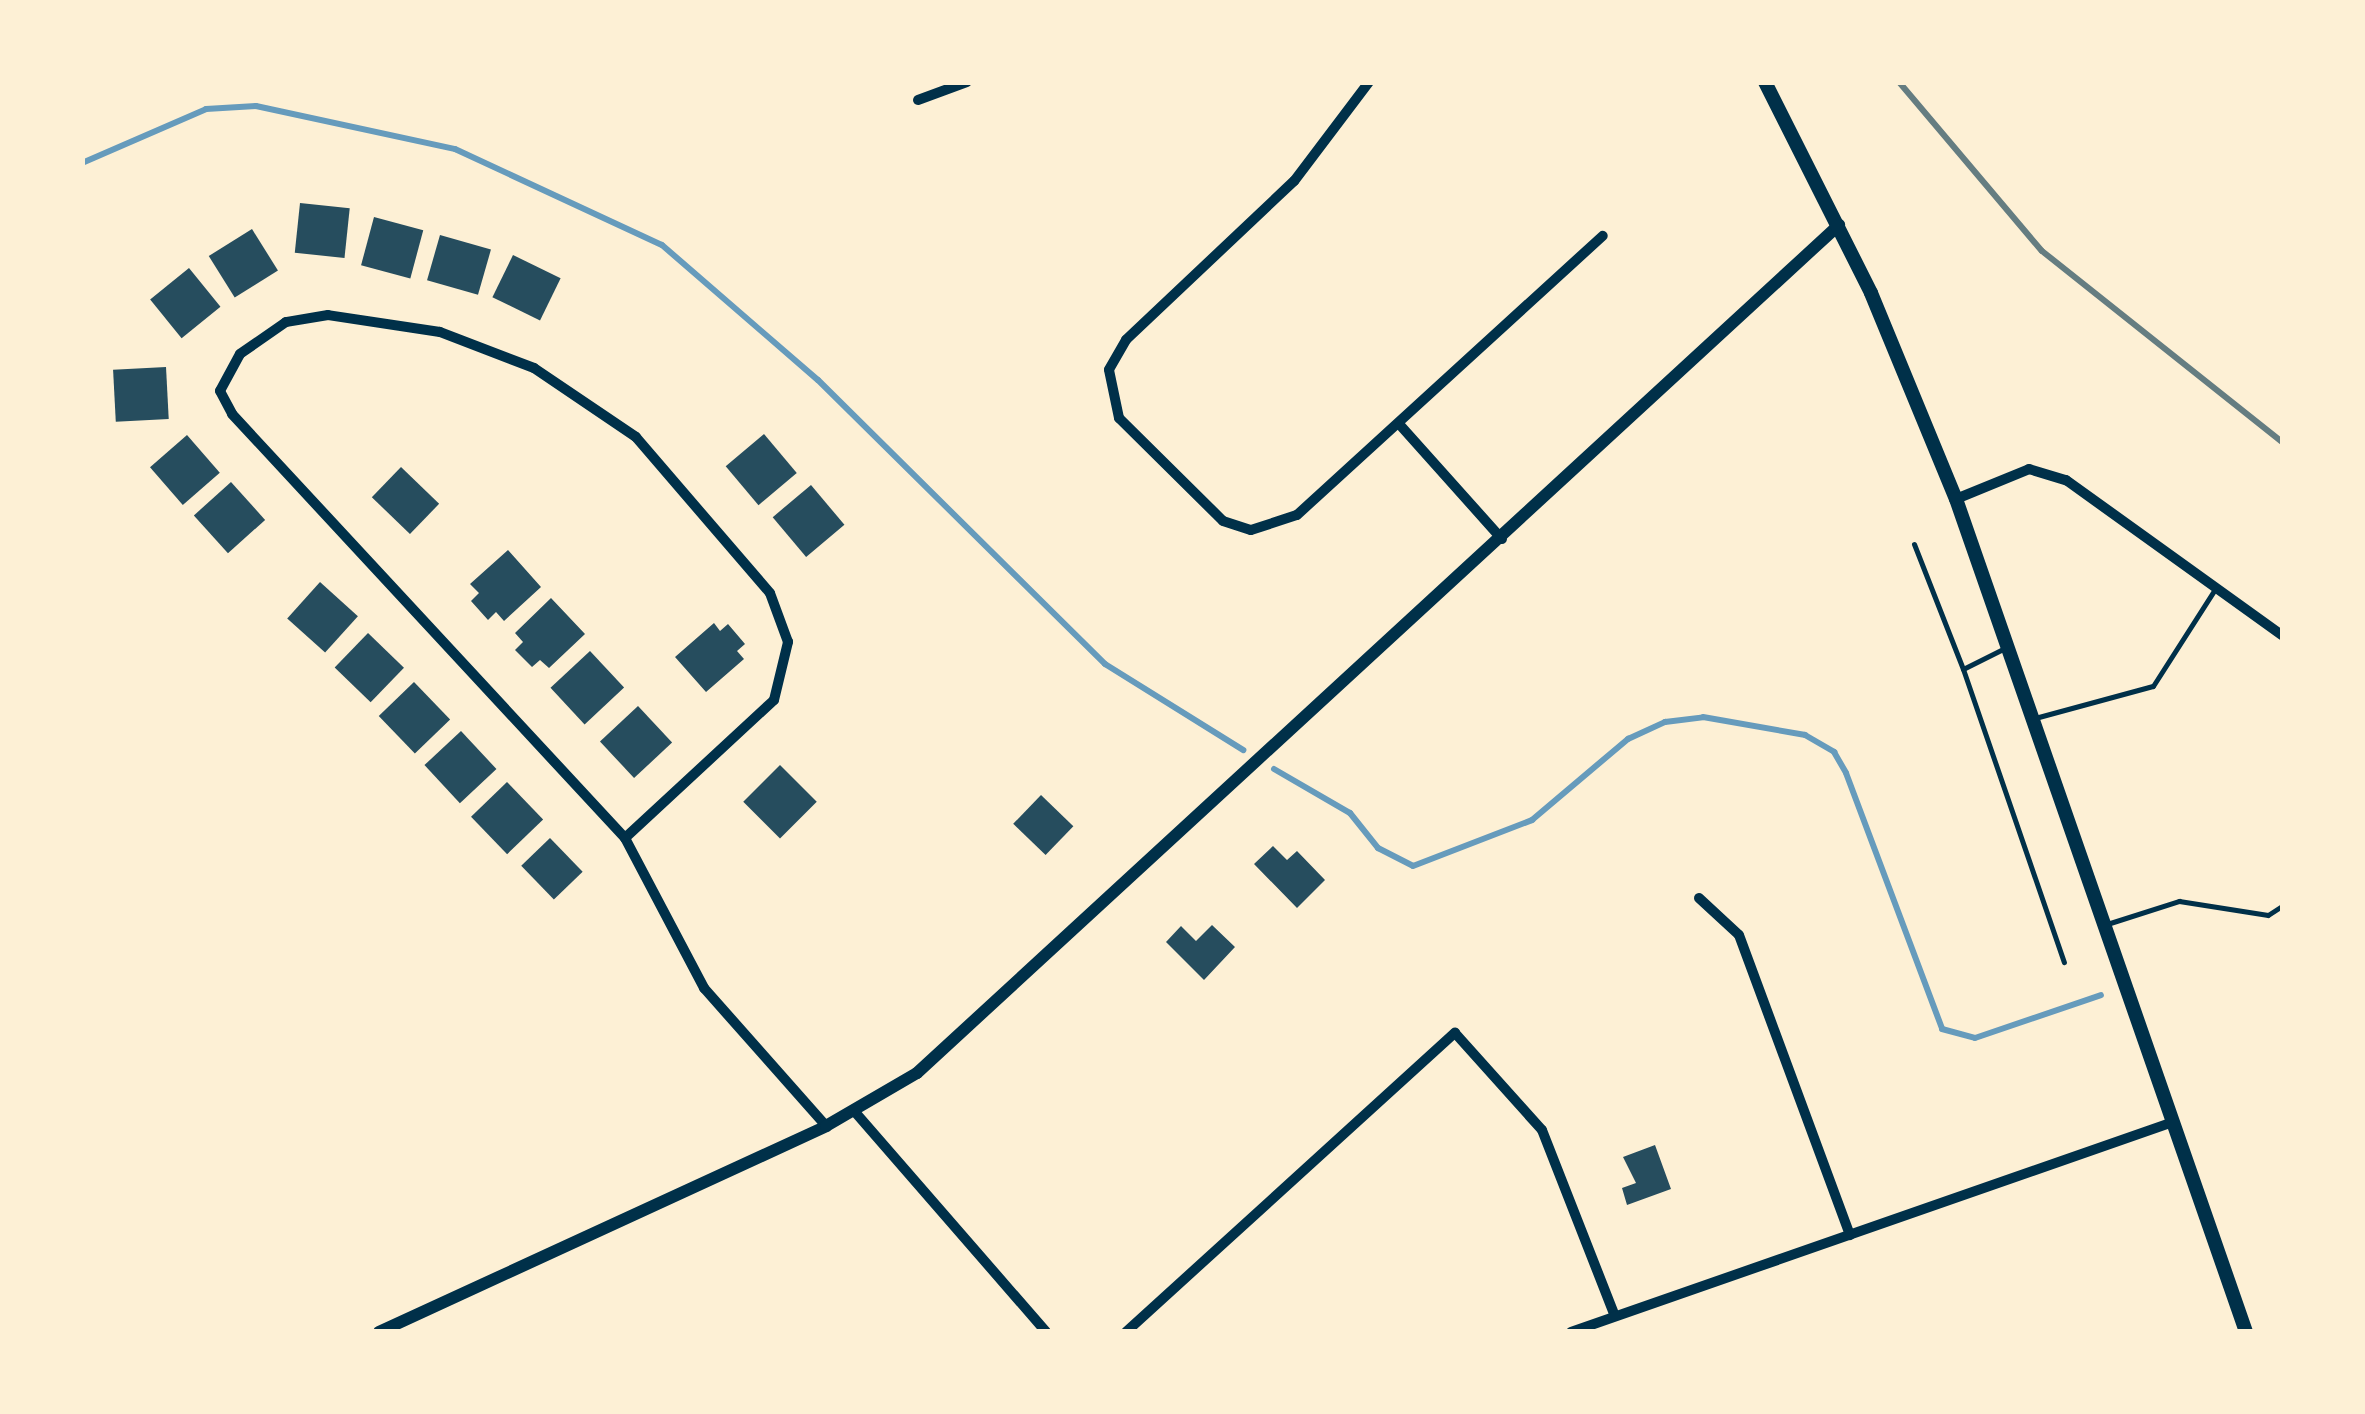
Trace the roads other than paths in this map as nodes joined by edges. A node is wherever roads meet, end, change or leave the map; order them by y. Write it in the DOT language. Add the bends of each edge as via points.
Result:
graph roads {
  1 [pos="967,82"];
  2 [pos="1369,82"];
  3 [pos="1765,82"];
  4 [pos="918,100"];
  5 [pos="1839,225"];
  6 [pos="1602,236"];
  7 [pos="1400,425"];
  8 [pos="1956,499"];
  9 [pos="1502,539"];
  10 [pos="1914,544"];
  11 [pos="2215,589"];
  12 [pos="2282,635"];
  13 [pos="2007,647"];
  14 [pos="1963,669"];
  15 [pos="2032,718"];
  16 [pos="626,838"];
  17 [pos="1699,898"];
  18 [pos="2282,906"];
  19 [pos="2104,926"];
  20 [pos="2064,962"];
  21 [pos="856,1112"];
  22 [pos="2173,1122"];
  23 [pos="826,1126"];
  24 [pos="1850,1235"];
  25 [pos="1614,1314"];
  26 [pos="379,1332"];
  27 [pos="1046,1332"];
  28 [pos="1126,1332"];
  29 [pos="1571,1332"];
  30 [pos="2246,1332"];
  1 -- 4 [label="street"];
  2 -- 7 [label="street" via="1275,202 1126,340 1109,386 1129,430 1210,512 1252,530 1297,514"];
  3 -- 5 [label="main road"];
  5 -- 8 [label="main road"];
  5 -- 9 [label="street"];
  6 -- 7 [label="street"];
  7 -- 9 [label="street"];
  8 -- 11 [label="street" via="2029,469 2066,480"];
  8 -- 13 [label="main road"];
  9 -- 21 [label="street" via="917,1073"];
  10 -- 14 [label="lane"];
  11 -- 12 [label="street"];
  11 -- 15 [label="lane" via="2153,686"];
  13 -- 14 [label="lane"];
  13 -- 15 [label="main road"];
  14 -- 20 [label="lane"];
  15 -- 19 [label="main road"];
  16 -- 16 [label="street" via="774,700 788,642 770,593 636,437 534,368 382,320 307,315 274,328 232,365 224,402"];
  16 -- 23 [label="street" via="704,988"];
  17 -- 24 [label="street" via="1739,935"];
  18 -- 19 [label="lane" via="2268,915 2179,901"];
  19 -- 22 [label="main road"];
  21 -- 23 [label="street"];
  21 -- 27 [label="street"];
  22 -- 24 [label="street"];
  22 -- 30 [label="main road"];
  23 -- 26 [label="street"];
  24 -- 25 [label="street"];
  25 -- 28 [label="street" via="1542,1130 1455,1032"];
  25 -- 29 [label="street"];
}
